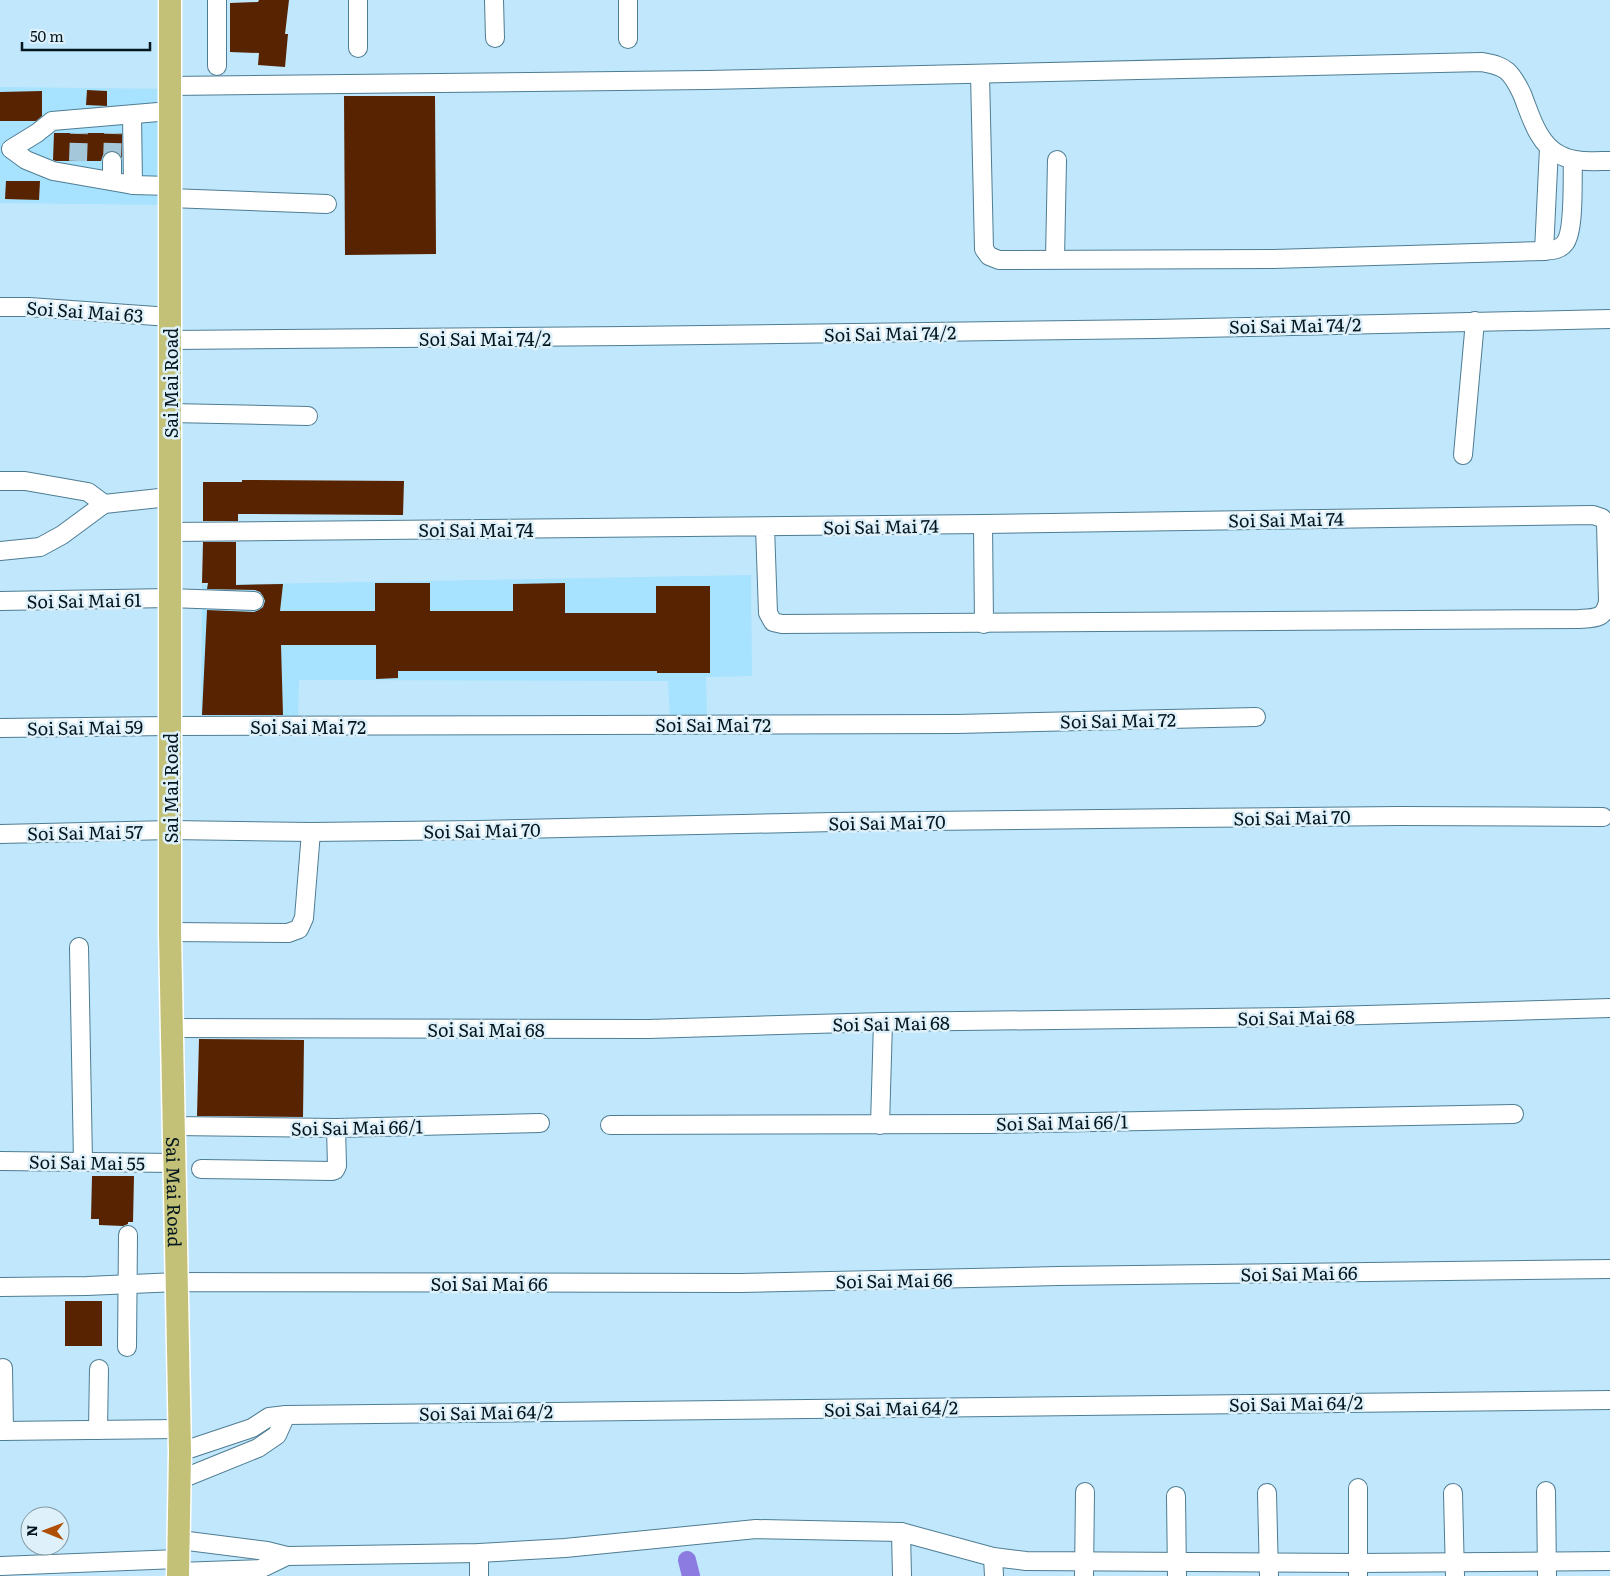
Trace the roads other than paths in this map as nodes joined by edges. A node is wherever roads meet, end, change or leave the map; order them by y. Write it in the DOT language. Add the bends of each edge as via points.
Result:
graph roads {
  1 [pos="170,0"];
  2 [pos="217,0"];
  3 [pos="358,0"];
  4 [pos="494,0"];
  5 [pos="628,0"];
  6 [pos="495,38"];
  7 [pos="628,38"];
  8 [pos="358,48"];
  9 [pos="217,66"];
  10 [pos="980,74"];
  11 [pos="170,86"];
  12 [pos="170,111"];
  13 [pos="132,115"];
  14 [pos="6,147"];
  15 [pos="1549,148"];
  16 [pos="1057,160"];
  17 [pos="1573,160"];
  18 [pos="112,161"];
  19 [pos="1610,161"];
  20 [pos="112,182"];
  21 [pos="133,185"];
  22 [pos="170,192"];
  23 [pos="327,204"];
  24 [pos="1544,251"];
  25 [pos="1055,259"];
  26 [pos="0,307"];
  27 [pos="170,317"];
  28 [pos="1610,318"];
  29 [pos="1475,321"];
  30 [pos="170,340"];
  31 [pos="170,413"];
  32 [pos="308,416"];
  33 [pos="1463,455"];
  34 [pos="0,481"];
  35 [pos="169,498"];
  36 [pos="104,504"];
  37 [pos="983,524"];
  38 [pos="766,527"];
  39 [pos="169,532"];
  40 [pos="0,551"];
  41 [pos="169,598"];
  42 [pos="0,601"];
  43 [pos="254,601"];
  44 [pos="984,624"];
  45 [pos="1256,717"];
  46 [pos="170,726"];
  47 [pos="0,728"];
  48 [pos="1604,816"];
  49 [pos="170,830"];
  50 [pos="311,832"];
  51 [pos="0,834"];
  52 [pos="170,932"];
  53 [pos="79,947"];
  54 [pos="1610,1008"];
  55 [pos="883,1022"];
  56 [pos="172,1028"];
  57 [pos="1514,1114"];
  58 [pos="540,1123"];
  59 [pos="610,1125"];
  60 [pos="880,1125"];
  61 [pos="174,1126"];
  62 [pos="336,1128"];
  63 [pos="0,1162"];
  64 [pos="83,1162"];
  65 [pos="175,1163"];
  66 [pos="200,1169"];
  67 [pos="128,1235"];
  68 [pos="1610,1269"];
  69 [pos="177,1282"];
  70 [pos="127,1284"];
  71 [pos="0,1287"];
  72 [pos="127,1347"];
  73 [pos="4,1368"];
  74 [pos="99,1368"];
  75 [pos="1610,1400"];
  76 [pos="286,1415"];
  77 [pos="179,1429"];
  78 [pos="98,1430"];
  79 [pos="2,1431"];
  80 [pos="180,1452"];
  81 [pos="179,1480"];
  82 [pos="1358,1488"];
  83 [pos="1546,1491"];
  84 [pos="1085,1492"];
  85 [pos="1267,1493"];
  86 [pos="1453,1493"];
  87 [pos="1176,1496"];
  88 [pos="901,1532"];
  89 [pos="479,1553"];
  90 [pos="287,1556"];
  91 [pos="994,1557"];
  92 [pos="1610,1561"];
  93 [pos="179,1562"];
  94 [pos="1083,1569"];
  95 [pos="1177,1569"];
  96 [pos="1269,1569"];
  97 [pos="1455,1569"];
  98 [pos="1546,1569"];
  99 [pos="8,1570"];
  100 [pos="1358,1570"];
  101 [pos="479,1576"];
  102 [pos="902,1576"];
  103 [pos="994,1576"];
  1 -- 11 [label="main road, Sai Mai Road"];
  2 -- 9 [label="street"];
  3 -- 8 [label="street"];
  4 -- 6 [label="street"];
  5 -- 7 [label="street"];
  10 -- 11 [label="street"];
  10 -- 15 [label="street" via="1482,62 1508,71"];
  10 -- 25 [label="street" via="984,249 989,256 999,260"];
  11 -- 12 [label="main road, Sai Mai Road"];
  12 -- 13 [label="street"];
  12 -- 22 [label="main road, Sai Mai Road"];
  13 -- 14 [label="street" via="113,125 79,126 52,121 37,133"];
  13 -- 21 [label="street"];
  14 -- 20 [label="street" via="53,171 78,168"];
  15 -- 17 [label="street"];
  15 -- 24 [label="street"];
  16 -- 25 [label="street"];
  17 -- 19 [label="street"];
  17 -- 24 [label="street" via="1569,233 1566,242 1558,248"];
  18 -- 20 [label="street"];
  20 -- 21 [label="street"];
  21 -- 22 [label="street"];
  22 -- 23 [label="street"];
  22 -- 27 [label="main road, Sai Mai Road"];
  24 -- 25 [label="street" via="1273,259"];
  26 -- 27 [label="street, Soi Sai Mai 63"];
  27 -- 30 [label="main road, Sai Mai Road"];
  28 -- 29 [label="street, Soi Sai Mai 74/2"];
  29 -- 30 [label="street, Soi Sai Mai 74/2" via="1143,329"];
  29 -- 33 [label="street"];
  30 -- 31 [label="main road, Sai Mai Road"];
  31 -- 32 [label="street"];
  31 -- 35 [label="main road, Sai Mai Road"];
  34 -- 36 [label="street" via="25,481 88,492"];
  35 -- 36 [label="street"];
  35 -- 39 [label="main road, Sai Mai Road"];
  36 -- 40 [label="street" via="40,547"];
  37 -- 38 [label="street, Soi Sai Mai 74"];
  37 -- 44 [label="street"];
  37 -- 44 [label="street, Soi Sai Mai 74" via="1593,515 1606,523 1608,601 1602,615 1594,618"];
  38 -- 39 [label="street, Soi Sai Mai 74"];
  38 -- 44 [label="street" via="768,613 773,622"];
  39 -- 41 [label="main road, Sai Mai Road"];
  41 -- 42 [label="street, Soi Sai Mai 61"];
  41 -- 43 [label="street, Soi Sai Mai 61"];
  41 -- 46 [label="main road, Sai Mai Road"];
  45 -- 46 [label="street, Soi Sai Mai 72" via="957,724"];
  46 -- 47 [label="street, Soi Sai Mai 59"];
  46 -- 49 [label="main road, Sai Mai Road"];
  48 -- 50 [label="street, Soi Sai Mai 70" via="1137,819"];
  49 -- 50 [label="street, Soi Sai Mai 70"];
  49 -- 51 [label="street, Soi Sai Mai 57"];
  49 -- 52 [label="main road, Sai Mai Road"];
  50 -- 52 [label="street" via="304,918 298,928 288,933"];
  52 -- 56 [label="main road, Sai Mai Road"];
  53 -- 64 [label="street"];
  54 -- 55 [label="street, Soi Sai Mai 68" via="1296,1017"];
  55 -- 56 [label="street, Soi Sai Mai 68" via="648,1029"];
  55 -- 60 [label="street"];
  56 -- 61 [label="main road, Sai Mai Road"];
  57 -- 60 [label="street, Soi Sai Mai 66/1"];
  58 -- 62 [label="street, Soi Sai Mai 66/1"];
  59 -- 60 [label="street, Soi Sai Mai 66/1"];
  61 -- 62 [label="street, Soi Sai Mai 66/1"];
  61 -- 65 [label="main road, Sai Mai Road"];
  62 -- 66 [label="street" via="335,1170"];
  63 -- 64 [label="street, Soi Sai Mai 55"];
  64 -- 65 [label="street, Soi Sai Mai 55"];
  65 -- 69 [label="main road, Sai Mai Road"];
  67 -- 70 [label="street"];
  68 -- 69 [label="street, Soi Sai Mai 66" via="741,1283"];
  69 -- 70 [label="street, Soi Sai Mai 66"];
  69 -- 77 [label="main road, Sai Mai Road"];
  70 -- 71 [label="street, Soi Sai Mai 66"];
  70 -- 72 [label="street"];
  73 -- 79 [label="street"];
  74 -- 78 [label="street"];
  75 -- 76 [label="street, Soi Sai Mai 64/2"];
  76 -- 80 [label="street, Soi Sai Mai 64/2" via="269,1417 252,1428"];
  76 -- 81 [label="street" via="278,1435 258,1448"];
  77 -- 78 [label="street"];
  77 -- 80 [label="main road, Sai Mai Road"];
  78 -- 79 [label="street"];
  80 -- 81 [label="main road, Sai Mai Road"];
  81 -- 93 [label="main road, Sai Mai Road"];
  82 -- 100 [label="street"];
  83 -- 98 [label="street"];
  84 -- 94 [label="street"];
  85 -- 96 [label="street"];
  86 -- 97 [label="street"];
  87 -- 95 [label="street"];
  88 -- 89 [label="street" via="756,1529"];
  88 -- 91 [label="street"];
  88 -- 102 [label="street"];
  89 -- 90 [label="street"];
  89 -- 101 [label="street"];
  90 -- 93 [label="street" via="267,1550"];
  90 -- 93 [label="street" via="260,1569"];
  91 -- 94 [label="street"];
  91 -- 103 [label="street"];
  92 -- 98 [label="street"];
  93 -- 99 [label="street"];
  94 -- 95 [label="street"];
  95 -- 96 [label="street"];
  96 -- 100 [label="street"];
  97 -- 98 [label="street"];
  97 -- 100 [label="street"];
}
